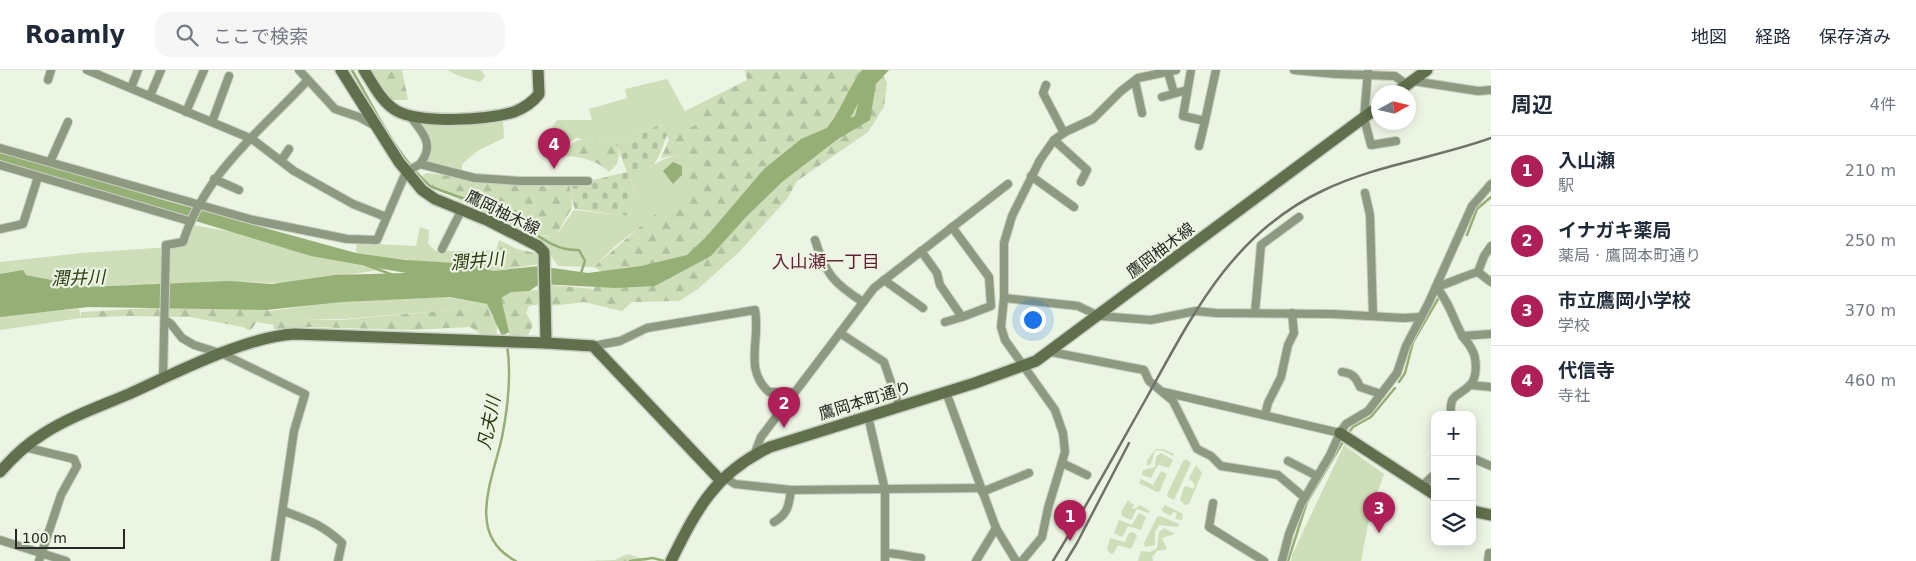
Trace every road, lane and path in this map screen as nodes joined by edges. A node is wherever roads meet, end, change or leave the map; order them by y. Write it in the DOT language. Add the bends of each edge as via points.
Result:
graph roads {
  1 [pos="51,70"];
  2 [pos="87,70"];
  3 [pos="138,70"];
  4 [pos="161,70"];
  5 [pos="203,70"];
  6 [pos="299,70"];
  7 [pos="341,70"];
  8 [pos="364,70"];
  9 [pos="538,70"];
  10 [pos="1176,70"];
  11 [pos="1191,70"];
  12 [pos="1216,70"];
  13 [pos="1294,70"];
  14 [pos="1427,70"];
  15 [pos="1168,72"];
  16 [pos="1368,73"];
  17 [pos="1398,73"];
  18 [pos="229,76"];
  19 [pos="48,80"];
  20 [pos="307,81"];
  21 [pos="1135,81"];
  22 [pos="1046,85"];
  23 [pos="1405,85"];
  24 [pos="1407,85"];
  25 [pos="1416,87"];
  26 [pos="131,88"];
  27 [pos="1187,90"];
  28 [pos="1491,90"];
  29 [pos="1174,94"];
  30 [pos="150,96"];
  31 [pos="1162,97"];
  32 [pos="186,112"];
  33 [pos="1371,112"];
  34 [pos="1142,113"];
  35 [pos="410,115"];
  36 [pos="1364,118"];
  37 [pos="1205,121"];
  38 [pos="68,122"];
  39 [pos="212,122"];
  40 [pos="375,126"];
  41 [pos="1064,133"];
  42 [pos="252,139"];
  43 [pos="1054,140"];
  44 [pos="1396,141"];
  45 [pos="1199,146"];
  46 [pos="0,148"];
  47 [pos="289,149"];
  48 [pos="281,161"];
  49 [pos="50,162"];
  50 [pos="420,164"];
  51 [pos="0,165"];
  52 [pos="406,172"];
  53 [pos="1031,176"];
  54 [pos="38,177"];
  55 [pos="214,179"];
  56 [pos="588,181"];
  57 [pos="1081,182"];
  58 [pos="1008,184"];
  59 [pos="1491,184"];
  60 [pos="239,190"];
  61 [pos="1365,193"];
  62 [pos="197,205"];
  63 [pos="1074,207"];
  64 [pos="462,209"];
  65 [pos="386,216"];
  66 [pos="1299,217"];
  67 [pos="189,221"];
  68 [pos="952,227"];
  69 [pos="0,229"];
  70 [pos="815,240"];
  71 [pos="1491,246"];
  72 [pos="442,249"];
  73 [pos="921,251"];
  74 [pos="1478,272"];
  75 [pos="884,280"];
  76 [pos="1491,282"];
  77 [pos="1436,287"];
  78 [pos="1004,298"];
  79 [pos="863,302"];
  80 [pos="923,308"];
  81 [pos="1292,313"];
  82 [pos="1255,314"];
  83 [pos="1099,316"];
  84 [pos="1373,316"];
  85 [pos="1422,317"];
  86 [pos="962,318"];
  87 [pos="165,320"];
  88 [pos="945,322"];
  89 [pos="840,333"];
  90 [pos="1491,334"];
  91 [pos="1462,336"];
  92 [pos="546,343"];
  93 [pos="593,346"];
  94 [pos="1051,352"];
  95 [pos="223,354"];
  96 [pos="1023,366"];
  97 [pos="1342,372"];
  98 [pos="163,379"];
  99 [pos="1471,385"];
  100 [pos="1491,387"];
  101 [pos="794,392"];
  102 [pos="946,392"];
  103 [pos="1164,392"];
  104 [pos="1381,394"];
  105 [pos="900,406"];
  106 [pos="1451,411"];
  107 [pos="1265,415"];
  108 [pos="868,416"];
  109 [pos="1344,435"];
  110 [pos="24,447"];
  111 [pos="754,455"];
  112 [pos="1476,460"];
  113 [pos="1288,462"];
  114 [pos="1062,463"];
  115 [pos="1491,466"];
  116 [pos="0,472"];
  117 [pos="1029,473"];
  118 [pos="1087,475"];
  119 [pos="1317,476"];
  120 [pos="722,478"];
  121 [pos="1431,478"];
  122 [pos="1421,487"];
  123 [pos="791,490"];
  124 [pos="885,490"];
  125 [pos="982,490"];
  126 [pos="1431,493"];
  127 [pos="1305,498"];
  128 [pos="1213,503"];
  129 [pos="284,511"];
  130 [pos="1476,512"];
  131 [pos="1491,515"];
  132 [pos="774,522"];
  133 [pos="996,528"];
  134 [pos="0,540"];
  135 [pos="1491,552"];
  136 [pos="40,557"];
  137 [pos="885,557"];
  138 [pos="673,558"];
  139 [pos="921,558"];
  140 [pos="66,561"];
  141 [pos="276,561"];
  142 [pos="338,561"];
  143 [pos="976,561"];
  144 [pos="1016,561"];
  145 [pos="1022,561"];
  146 [pos="1264,561"];
  147 [pos="1282,561"];
  148 [pos="1488,561"];
  1 -- 19 [label="street"];
  2 -- 26 [label="street"];
  3 -- 26 [label="street"];
  4 -- 30 [label="street"];
  5 -- 32 [label="street"];
  6 -- 20 [label="street"];
  7 -- 40 [label="main road, 鷹岡柚木線"];
  8 -- 35 [label="main road" via="388,106"];
  9 -- 35 [label="main road" via="539,94 533,102 514,112 445,120"];
  10 -- 15 [label="street"];
  11 -- 27 [label="street"];
  12 -- 37 [label="street"];
  13 -- 16 [label="street"];
  14 -- 24 [label="main road"];
  15 -- 21 [label="street"];
  15 -- 29 [label="street"];
  16 -- 17 [label="street"];
  16 -- 36 [label="street"];
  17 -- 23 [label="street"];
  18 -- 39 [label="street"];
  20 -- 40 [label="street" via="335,109"];
  20 -- 42 [label="street"];
  21 -- 34 [label="street"];
  21 -- 41 [label="street" via="1121,90 1093,120"];
  22 -- 41 [label="street" via="1043,93"];
  25 -- 28 [label="street"];
  26 -- 30 [label="street"];
  27 -- 29 [label="street"];
  27 -- 37 [label="street" via="1183,116"];
  29 -- 31 [label="street"];
  30 -- 32 [label="street"];
  32 -- 39 [label="street"];
  33 -- 36 [label="main road, 鷹岡柚木線"];
  35 -- 50 [label="street" via="426,139 427,155"];
  36 -- 44 [label="street" via="1371,145"];
  36 -- 83 [label="main road, 鷹岡柚木線"];
  37 -- 45 [label="street"];
  38 -- 49 [label="street"];
  39 -- 42 [label="street"];
  40 -- 52 [label="main road, 鷹岡柚木線"];
  41 -- 43 [label="street"];
  42 -- 48 [label="street"];
  42 -- 55 [label="street"];
  43 -- 53 [label="street"];
  43 -- 57 [label="street" via="1087,170"];
  46 -- 49 [label="street"];
  47 -- 48 [label="street"];
  48 -- 65 [label="street" via="352,204"];
  49 -- 62 [label="street"];
  50 -- 52 [label="street"];
  50 -- 56 [label="street" via="475,178"];
  51 -- 54 [label="street"];
  52 -- 64 [label="main road, 鷹岡柚木線" via="422,190"];
  52 -- 65 [label="street"];
  53 -- 63 [label="street"];
  53 -- 78 [label="street" via="1012,216 1004,243"];
  54 -- 67 [label="street"];
  54 -- 69 [label="street" via="23,224"];
  55 -- 60 [label="street"];
  55 -- 62 [label="street"];
  58 -- 68 [label="street"];
  59 -- 77 [label="street" via="1472,206"];
  61 -- 84 [label="street" via="1370,215"];
  62 -- 65 [label="street" via="347,239 377,240"];
  62 -- 67 [label="street"];
  64 -- 72 [label="street"];
  64 -- 92 [label="main road, 鷹岡柚木線" via="538,246 545,254"];
  66 -- 82 [label="street" via="1261,245"];
  67 -- 87 [label="street" via="183,242 166,244"];
  68 -- 73 [label="street"];
  68 -- 86 [label="street" via="989,277 991,306"];
  70 -- 79 [label="street" via="824,268 842,289"];
  71 -- 74 [label="street"];
  73 -- 75 [label="street"];
  73 -- 86 [label="street"];
  74 -- 76 [label="street"];
  74 -- 77 [label="street"];
  75 -- 79 [label="street"];
  75 -- 80 [label="street"];
  77 -- 85 [label="street"];
  77 -- 91 [label="street" via="1445,297"];
  78 -- 83 [label="street" via="1078,306"];
  78 -- 96 [label="street" via="1001,327 1005,340"];
  79 -- 89 [label="street"];
  81 -- 82 [label="street"];
  81 -- 84 [label="street"];
  81 -- 107 [label="street" via="1294,334"];
  82 -- 83 [label="street" via="1196,311 1152,320"];
  83 -- 94 [label="main road, 鷹岡柚木線"];
  84 -- 85 [label="street"];
  85 -- 104 [label="street" via="1406,346 1397,373"];
  86 -- 88 [label="street"];
  87 -- 95 [label="street" via="182,338"];
  87 -- 98 [label="street"];
  89 -- 101 [label="street"];
  89 -- 105 [label="street" via="884,362"];
  90 -- 91 [label="street"];
  91 -- 99 [label="street" via="1472,349 1476,368"];
  92 -- 93 [label="main road"];
  92 -- 95 [label="main road" via="294,334 274,335"];
  93 -- 101 [label="street" via="620,340 647,328 755,310 758,326 755,373 769,392"];
  93 -- 120 [label="main road"];
  94 -- 96 [label="main road, 鷹岡柚木線"];
  94 -- 103 [label="street" via="1144,370 1149,381"];
  95 -- 98 [label="main road"];
  95 -- 129 [label="street" via="305,394 294,431"];
  96 -- 102 [label="main road, 鷹岡柚木線"];
  96 -- 114 [label="street" via="1055,410 1063,433 1065,452"];
  97 -- 104 [label="street" via="1349,372 1360,387"];
  98 -- 110 [label="main road" via="69,420"];
  99 -- 100 [label="street"];
  99 -- 106 [label="street" via="1455,395 1450,403"];
  101 -- 111 [label="street" via="761,437"];
  102 -- 105 [label="main road, 鷹岡本町通り"];
  102 -- 125 [label="street"];
  103 -- 107 [label="street"];
  103 -- 127 [label="street" via="1179,410 1197,449 1221,466 1278,475"];
  104 -- 109 [label="street" via="1368,411 1346,424"];
  105 -- 108 [label="main road, 鷹岡本町通り"];
  107 -- 109 [label="street"];
  108 -- 111 [label="main road, 鷹岡本町通り"];
  108 -- 124 [label="street"];
  109 -- 119 [label="street"];
  109 -- 122 [label="main road"];
  110 -- 116 [label="main road"];
  110 -- 136 [label="street" via="74,459 77,466 61,495"];
  111 -- 120 [label="main road, 鷹岡本町通り"];
  112 -- 115 [label="street"];
  113 -- 119 [label="street"];
  114 -- 118 [label="street"];
  114 -- 145 [label="street" via="1042,537"];
  117 -- 125 [label="street"];
  119 -- 127 [label="street"];
  120 -- 123 [label="street" via="735,484"];
  120 -- 138 [label="main road, 鷹岡本町通り" via="699,506"];
  121 -- 122 [label="street"];
  122 -- 126 [label="main road"];
  123 -- 124 [label="street"];
  123 -- 132 [label="street" via="788,509"];
  124 -- 125 [label="street"];
  124 -- 137 [label="street"];
  125 -- 133 [label="street"];
  127 -- 147 [label="street" via="1289,534"];
  128 -- 146 [label="street" via="1208,527"];
  129 -- 141 [label="street"];
  129 -- 142 [label="street" via="326,528 336,537 342,543"];
  130 -- 131 [label="main road"];
  133 -- 143 [label="street"];
  133 -- 144 [label="street"];
  134 -- 136 [label="street"];
  135 -- 148 [label="street"];
  136 -- 140 [label="street"];
  137 -- 139 [label="street"];
}
